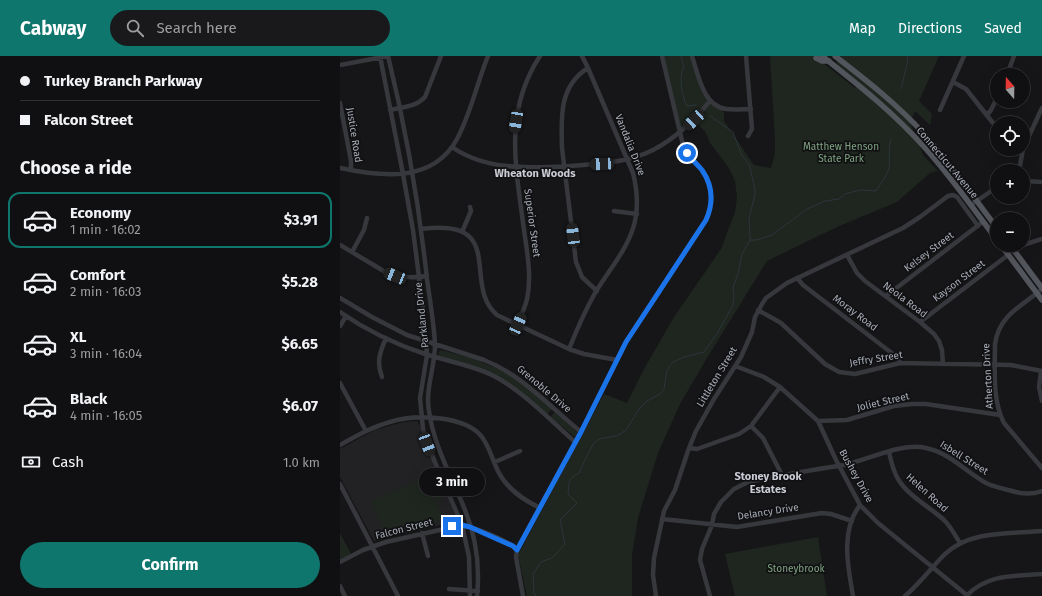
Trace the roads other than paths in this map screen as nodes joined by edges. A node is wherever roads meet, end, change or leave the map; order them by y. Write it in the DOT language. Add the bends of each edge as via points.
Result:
graph roads {
  1 [pos="388,56"];
  2 [pos="441,56"];
  3 [pos="488,56"];
  4 [pos="540,56"];
  5 [pos="582,56"];
  6 [pos="662,56"];
  7 [pos="692,56"];
  8 [pos="746,56"];
  9 [pos="964,56"];
  10 [pos="1014,56"];
  11 [pos="380,57"];
  12 [pos="819,57"];
  13 [pos="836,57"];
  14 [pos="340,65"];
  15 [pos="588,68"];
  16 [pos="1010,68"];
  17 [pos="953,82"];
  18 [pos="710,101"];
  19 [pos="340,103"];
  20 [pos="400,108"];
  21 [pos="992,108"];
  22 [pos="751,109"];
  23 [pos="390,110"];
  24 [pos="940,110"];
  25 [pos="1042,110"];
  26 [pos="987,115"];
  27 [pos="342,119"];
  28 [pos="990,119"];
  29 [pos="679,134"];
  30 [pos="1030,134"];
  31 [pos="748,136"];
  32 [pos="452,147"];
  33 [pos="627,159"];
  34 [pos="564,166"];
  35 [pos="516,167"];
  36 [pos="340,168"];
  37 [pos="351,170"];
  38 [pos="412,172"];
  39 [pos="403,174"];
  40 [pos="1030,181"];
  41 [pos="1042,182"];
  42 [pos="990,192"];
  43 [pos="976,201"];
  44 [pos="971,205"];
  45 [pos="470,207"];
  46 [pos="614,211"];
  47 [pos="637,214"];
  48 [pos="367,218"];
  49 [pos="990,219"];
  50 [pos="981,224"];
  51 [pos="422,229"];
  52 [pos="462,232"];
  53 [pos="990,233"];
  54 [pos="1042,239"];
  55 [pos="1030,243"];
  56 [pos="340,245"];
  57 [pos="352,252"];
  58 [pos="1006,252"];
  59 [pos="1015,252"];
  60 [pos="846,255"];
  61 [pos="1008,255"];
  62 [pos="427,276"];
  63 [pos="418,277"];
  64 [pos="797,278"];
  65 [pos="1042,288"];
  66 [pos="597,291"];
  67 [pos="1037,293"];
  68 [pos="886,296"];
  69 [pos="340,298"];
  70 [pos="1042,300"];
  71 [pos="758,310"];
  72 [pos="340,312"];
  73 [pos="346,316"];
  74 [pos="920,322"];
  75 [pos="518,324"];
  76 [pos="340,326"];
  77 [pos="386,338"];
  78 [pos="427,342"];
  79 [pos="435,345"];
  80 [pos="569,349"];
  81 [pos="427,355"];
  82 [pos="434,357"];
  83 [pos="617,360"];
  84 [pos="900,363"];
  85 [pos="943,364"];
  86 [pos="995,365"];
  87 [pos="735,366"];
  88 [pos="1041,371"];
  89 [pos="382,377"];
  90 [pos="340,383"];
  91 [pos="780,387"];
  92 [pos="1042,401"];
  93 [pos="554,409"];
  94 [pos="1000,414"];
  95 [pos="547,417"];
  96 [pos="422,418"];
  97 [pos="430,418"];
  98 [pos="818,421"];
  99 [pos="751,426"];
  100 [pos="366,431"];
  101 [pos="581,432"];
  102 [pos="575,442"];
  103 [pos="340,445"];
  104 [pos="688,448"];
  105 [pos="520,451"];
  106 [pos="888,452"];
  107 [pos="495,462"];
  108 [pos="839,465"];
  109 [pos="1042,468"];
  110 [pos="782,475"];
  111 [pos="340,484"];
  112 [pos="1042,490"];
  113 [pos="860,505"];
  114 [pos="540,508"];
  115 [pos="662,519"];
  116 [pos="852,521"];
  117 [pos="462,525"];
  118 [pos="712,525"];
  119 [pos="470,527"];
  120 [pos="1042,531"];
  121 [pos="422,533"];
  122 [pos="960,543"];
  123 [pos="373,546"];
  124 [pos="517,550"];
  125 [pos="428,556"];
  126 [pos="340,562"];
  127 [pos="933,568"];
  128 [pos="1042,574"];
  129 [pos="340,586"];
  130 [pos="449,589"];
  131 [pos="470,590"];
  132 [pos="477,593"];
  133 [pos="345,596"];
  134 [pos="398,596"];
  135 [pos="470,596"];
  136 [pos="522,596"];
  137 [pos="656,596"];
  138 [pos="710,596"];
  139 [pos="853,596"];
  140 [pos="905,596"];
  141 [pos="967,596"];
  1 -- 11 [label="street"];
  1 -- 20 [label="street, Parkland Drive"];
  2 -- 20 [label="street" via="425,97 414,105"];
  3 -- 32 [label="street" via="464,124"];
  4 -- 35 [label="street, Superior Street" via="528,76 518,111 514,131"];
  5 -- 15 [label="street, Vandalia Drive"];
  6 -- 29 [label="street"];
  7 -- 18 [label="street"];
  8 -- 22 [label="street"];
  9 -- 17 [label="street"];
  10 -- 16 [label="street"];
  11 -- 14 [label="street"];
  11 -- 23 [label="street, Parkland Drive"];
  12 -- 44 [label="main road, Connecticut Avenue" via="831,63 892,113 927,150"];
  13 -- 43 [label="main road, Connecticut Avenue" via="876,87 923,133"];
  15 -- 33 [label="street, Vandalia Drive"];
  15 -- 34 [label="street" via="573,80 564,100 561,132"];
  17 -- 24 [label="street"];
  17 -- 26 [label="street" via="966,89"];
  18 -- 22 [label="street" via="725,109"];
  18 -- 29 [label="street"];
  19 -- 27 [label="street, Justice Road"];
  20 -- 23 [label="street"];
  20 -- 38 [label="street, Parkland Drive"];
  21 -- 26 [label="street"];
  22 -- 31 [label="street" via="752,129"];
  23 -- 39 [label="street, Parkland Drive"];
  25 -- 30 [label="street"];
  26 -- 28 [label="street"];
  27 -- 37 [label="street, Justice Road"];
  29 -- 33 [label="street" via="652,150"];
  29 -- 83 [label="street" via="687,153 701,169 710,187 710,212 640,319"];
  32 -- 35 [label="street" via="484,161"];
  32 -- 38 [label="street" via="432,166"];
  33 -- 34 [label="street" via="602,164"];
  33 -- 47 [label="street, Vandalia Drive" via="636,186"];
  34 -- 35 [label="street"];
  34 -- 66 [label="street" via="576,262 582,276"];
  35 -- 75 [label="street, Superior Street" via="530,277 527,300"];
  36 -- 37 [label="street"];
  37 -- 39 [label="street"];
  38 -- 39 [label="street"];
  38 -- 51 [label="street, Parkland Drive"];
  39 -- 63 [label="street, Parkland Drive"];
  40 -- 41 [label="street"];
  42 -- 43 [label="street"];
  43 -- 44 [label="street"];
  43 -- 49 [label="main road, Connecticut Avenue"];
  44 -- 50 [label="main road, Connecticut Avenue"];
  45 -- 52 [label="street" via="471,211"];
  46 -- 47 [label="street"];
  47 -- 66 [label="street, Vandalia Drive" via="628,244"];
  48 -- 57 [label="street" via="364,230"];
  50 -- 53 [label="main road, Connecticut Avenue"];
  50 -- 60 [label="street, Littleton Street" via="957,197 950,196 903,228"];
  50 -- 68 [label="street, Kelsey Street"];
  51 -- 52 [label="street" via="443,228"];
  51 -- 62 [label="street, Parkland Drive"];
  52 -- 75 [label="street" via="471,238 477,248 488,306 497,315"];
  54 -- 55 [label="street"];
  56 -- 57 [label="street"];
  57 -- 63 [label="street" via="387,273"];
  58 -- 61 [label="main road"];
  59 -- 65 [label="main road"];
  60 -- 64 [label="street, Littleton Street"];
  60 -- 68 [label="street, Neola Road" via="857,273"];
  61 -- 67 [label="main road"];
  61 -- 74 [label="street, Kayson Street"];
  62 -- 63 [label="street"];
  62 -- 79 [label="street, Parkland Drive"];
  63 -- 78 [label="street, Parkland Drive"];
  64 -- 71 [label="street, Littleton Street" via="766,298"];
  64 -- 84 [label="street, Moray Road" via="893,354"];
  65 -- 67 [label="street, Atherton Drive"];
  66 -- 80 [label="street, Vandalia Drive"];
  67 -- 70 [label="main road"];
  67 -- 86 [label="street, Atherton Drive" via="1012,312 1001,325 996,336"];
  68 -- 74 [label="street, Neola Road"];
  69 -- 78 [label="street, Grenoble Drive" via="387,326"];
  71 -- 84 [label="street, Jeffry Street" via="780,323 825,364 839,372 855,374"];
  71 -- 87 [label="street, Littleton Street" via="747,344"];
  72 -- 73 [label="street, Grenoble Drive"];
  73 -- 76 [label="street"];
  73 -- 77 [label="street, Grenoble Drive"];
  74 -- 85 [label="street, Neola Road" via="939,341"];
  75 -- 80 [label="street"];
  77 -- 81 [label="street, Grenoble Drive"];
  77 -- 89 [label="street" via="378,360"];
  78 -- 79 [label="street, Grenoble Drive"];
  78 -- 81 [label="street, Parkland Drive"];
  79 -- 82 [label="street, Parkland Drive"];
  79 -- 93 [label="street, Grenoble Drive" via="496,364 519,379"];
  80 -- 83 [label="street"];
  81 -- 82 [label="street, Grenoble Drive"];
  81 -- 96 [label="street, Parkland Drive" via="420,398"];
  82 -- 95 [label="street, Grenoble Drive" via="474,368 498,378"];
  82 -- 97 [label="street, Parkland Drive" via="428,399"];
  83 -- 101 [label="street"];
  84 -- 85 [label="street, Jeffry Street"];
  85 -- 86 [label="street, Jeffry Street"];
  86 -- 88 [label="street, Jeffry Street" via="1020,366"];
  86 -- 94 [label="street, Atherton Drive"];
  87 -- 91 [label="street, Bushey Drive" via="764,377"];
  87 -- 104 [label="street, Littleton Street"];
  88 -- 92 [label="street" via="1039,387"];
  90 -- 100 [label="street"];
  91 -- 98 [label="street, Bushey Drive"];
  91 -- 99 [label="street"];
  93 -- 95 [label="street"];
  93 -- 101 [label="street, Grenoble Drive"];
  94 -- 98 [label="street, Joliet Street" via="912,404 894,406 847,420"];
  94 -- 109 [label="street, Atherton Drive" via="1004,423"];
  95 -- 102 [label="street, Grenoble Drive"];
  96 -- 97 [label="street"];
  96 -- 100 [label="street" via="391,421"];
  96 -- 117 [label="street, Parkland Drive" via="427,444"];
  97 -- 107 [label="street" via="450,420 474,430 484,441"];
  97 -- 119 [label="street, Parkland Drive" via="438,450"];
  98 -- 108 [label="street, Bushey Drive"];
  99 -- 104 [label="street" via="726,439 697,449"];
  99 -- 110 [label="street" via="763,438"];
  100 -- 103 [label="street"];
  101 -- 102 [label="street"];
  102 -- 114 [label="street"];
  104 -- 115 [label="street, Littleton Street" via="675,490"];
  105 -- 107 [label="street"];
  106 -- 108 [label="street, Isbell Street"];
  106 -- 112 [label="street, Isbell Street" via="914,446 925,447 938,451 986,483 1020,493 1030,494"];
  106 -- 122 [label="street, Helen Road" via="900,482 944,520"];
  107 -- 114 [label="street" via="499,473 511,488 527,502"];
  108 -- 110 [label="street, Isbell Street"];
  108 -- 113 [label="street, Bushey Drive"];
  110 -- 118 [label="street, Isbell Street" via="748,482 734,489 721,502 714,514"];
  111 -- 123 [label="street"];
  113 -- 116 [label="street"];
  113 -- 127 [label="street, Bushey Drive"];
  114 -- 124 [label="street"];
  115 -- 118 [label="street, Delancy Drive"];
  115 -- 137 [label="street, Littleton Street" via="654,558"];
  116 -- 118 [label="street, Delancy Drive" via="822,513 737,527"];
  116 -- 139 [label="street" via="847,554"];
  117 -- 119 [label="street, Falcon Street"];
  117 -- 121 [label="street, Falcon Street"];
  117 -- 131 [label="street, Parkland Drive" via="469,557"];
  118 -- 138 [label="street, Isbell Street" via="700,560"];
  119 -- 124 [label="street, Falcon Street"];
  119 -- 132 [label="street, Parkland Drive" via="478,566"];
  120 -- 122 [label="street" via="984,536"];
  121 -- 123 [label="street, Falcon Street"];
  121 -- 125 [label="street"];
  122 -- 127 [label="street"];
  123 -- 126 [label="street, Falcon Street"];
  123 -- 134 [label="street"];
  124 -- 136 [label="street"];
  127 -- 140 [label="street"];
  127 -- 141 [label="street, Bushey Drive"];
  128 -- 141 [label="street" via="994,578 981,584"];
  129 -- 133 [label="street"];
  130 -- 131 [label="street, Parkland Drive"];
  131 -- 132 [label="street, Parkland Drive"];
  131 -- 135 [label="street, Parkland Drive"];
}
